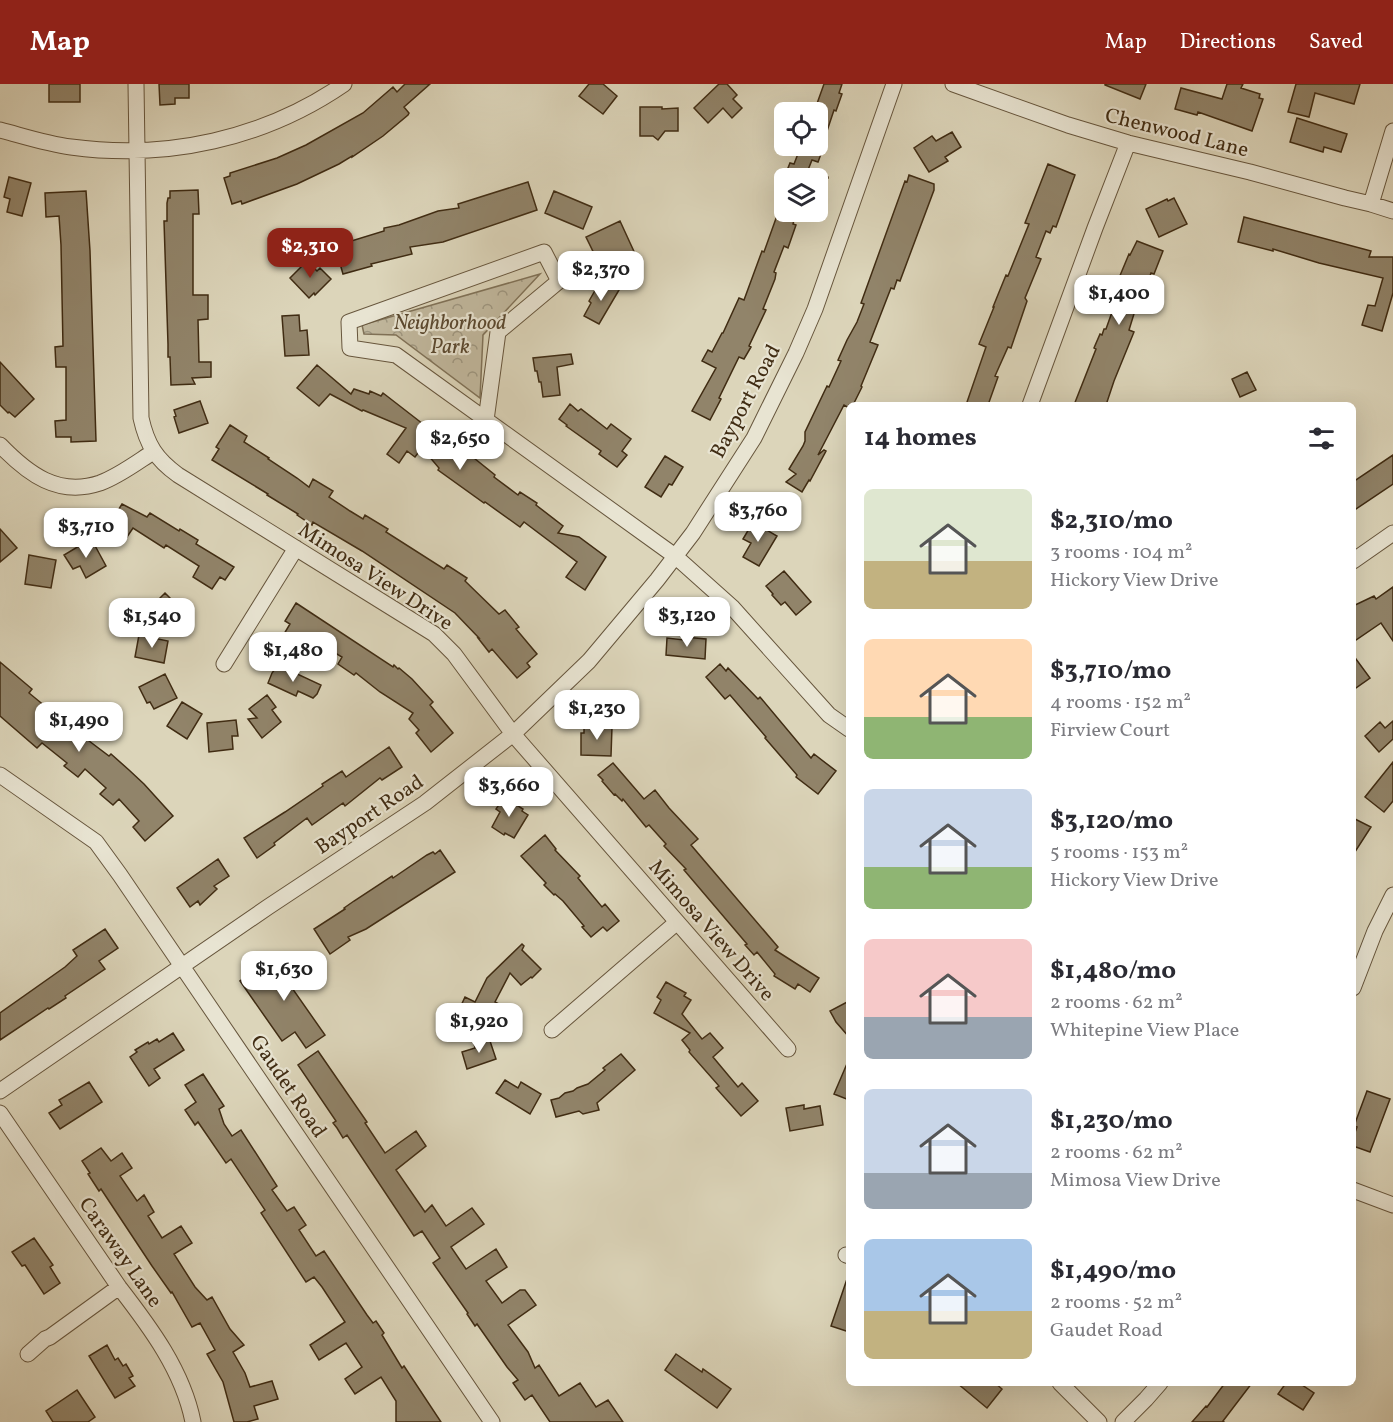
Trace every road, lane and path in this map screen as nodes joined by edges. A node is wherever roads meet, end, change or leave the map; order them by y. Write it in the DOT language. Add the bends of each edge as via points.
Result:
graph roads {
  1 [pos="136,84"];
  2 [pos="344,84"];
  3 [pos="894,84"];
  4 [pos="953,84"];
  5 [pos="0,130"];
  6 [pos="1393,131"];
  7 [pos="1128,143"];
  8 [pos="137,151"];
  9 [pos="1371,204"];
  10 [pos="1393,211"];
  11 [pos="1031,402"];
  12 [pos="486,420"];
  13 [pos="0,445"];
  14 [pos="153,452"];
  15 [pos="1393,534"];
  16 [pos="296,548"];
  17 [pos="675,556"];
  18 [pos="1356,559"];
  19 [pos="224,664"];
  20 [pos="846,727"];
  21 [pos="513,734"];
  22 [pos="0,775"];
  23 [pos="1393,895"];
  24 [pos="676,923"];
  25 [pos="182,966"];
  26 [pos="1356,980"];
  27 [pos="552,1030"];
  28 [pos="788,1050"];
  29 [pos="0,1091"];
  30 [pos="0,1113"];
  31 [pos="1356,1191"];
  32 [pos="1393,1205"];
  33 [pos="119,1287"];
  34 [pos="28,1354"];
  35 [pos="1063,1386"];
  36 [pos="1157,1386"];
  37 [pos="193,1422"];
  38 [pos="492,1422"];
  39 [pos="1100,1422"];
  40 [pos="1123,1422"];
  1 -- 8 [label="street, Mimosa View Drive"];
  2 -- 8 [label="street" via="289,116 252,131 207,143"];
  3 -- 17 [label="street, Bayport Road" via="796,353 754,438"];
  4 -- 7 [label="street, Chenwood Lane"];
  5 -- 8 [label="street" via="68,146"];
  6 -- 9 [label="street"];
  7 -- 9 [label="street, Chenwood Lane"];
  7 -- 11 [label="street"];
  8 -- 14 [label="street, Mimosa View Drive" via="141,418"];
  9 -- 10 [label="street, Chenwood Lane"];
  12 -- 12 [label="street" via="396,355 350,348 349,322 544,252 559,281 498,332"];
  12 -- 17 [label="street"];
  13 -- 14 [label="street" via="29,472 65,486 99,483"];
  14 -- 16 [label="street, Mimosa View Drive" via="178,475"];
  15 -- 18 [label="street"];
  16 -- 19 [label="street"];
  16 -- 21 [label="street, Mimosa View Drive" via="434,634 454,654"];
  17 -- 20 [label="street" via="732,607 829,715"];
  17 -- 21 [label="street, Bayport Road" via="589,662"];
  21 -- 24 [label="street, Mimosa View Drive"];
  21 -- 25 [label="street, Bayport Road" via="425,803"];
  22 -- 25 [label="street, Gaudet Road" via="96,842"];
  23 -- 26 [label="street"];
  24 -- 27 [label="street"];
  24 -- 28 [label="street, Mimosa View Drive"];
  25 -- 29 [label="street, Bayport Road"];
  25 -- 38 [label="street, Gaudet Road"];
  30 -- 33 [label="street, Caraway Lane"];
  31 -- 32 [label="street"];
  33 -- 34 [label="street"];
  33 -- 37 [label="street, Caraway Lane" via="179,1378"];
  35 -- 39 [label="street"];
  36 -- 40 [label="street"];
}
